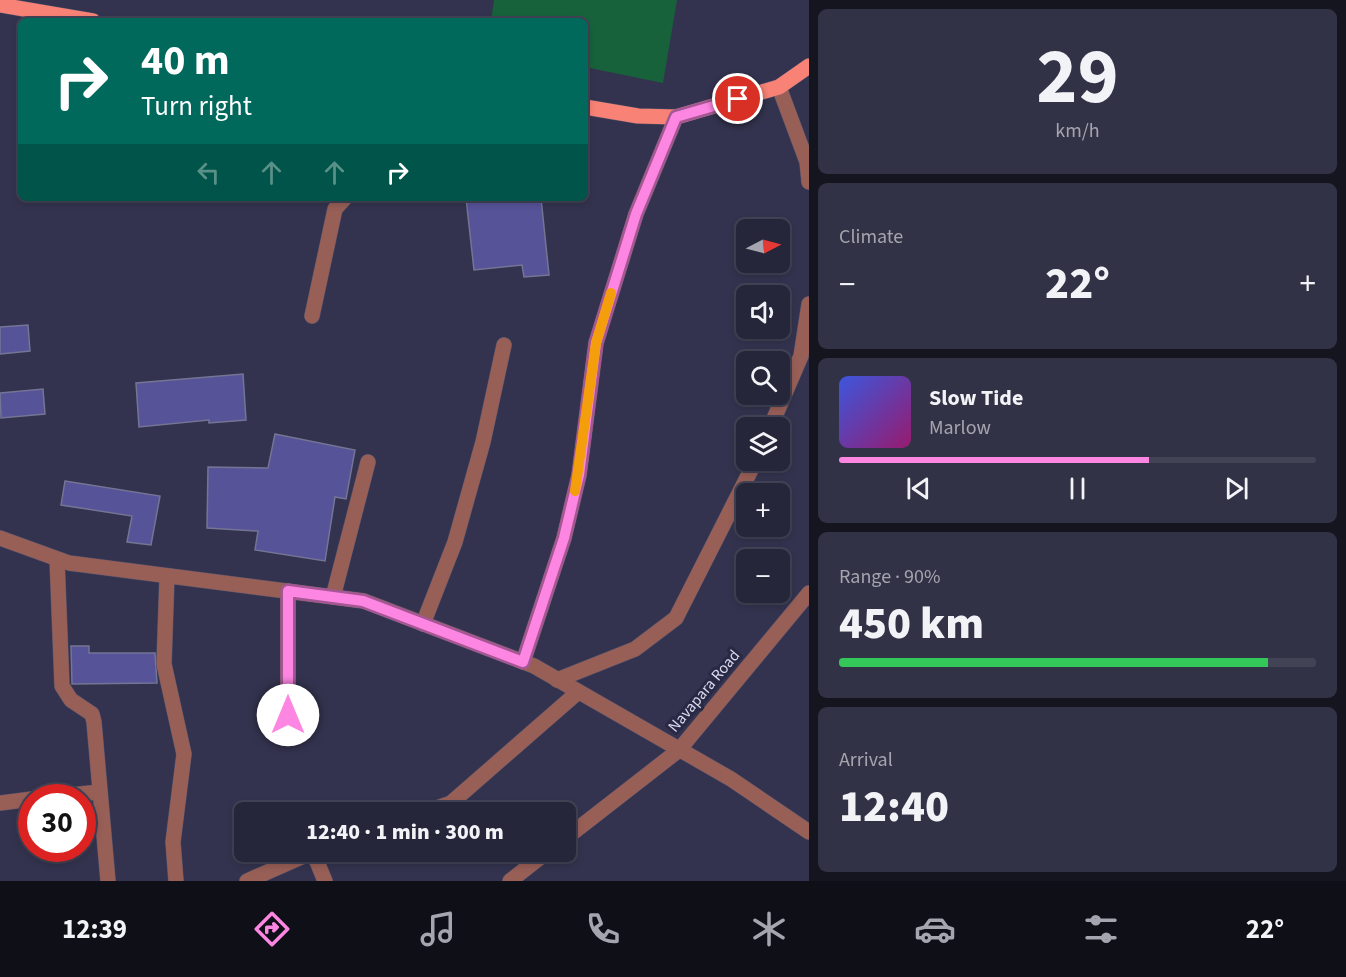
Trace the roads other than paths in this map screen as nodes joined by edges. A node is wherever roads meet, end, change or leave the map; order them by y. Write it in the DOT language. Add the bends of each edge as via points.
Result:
graph roads {
  1 [pos="0,5"];
  2 [pos="76,18"];
  3 [pos="809,66"];
  4 [pos="779,87"];
  5 [pos="588,108"];
  6 [pos="676,117"];
  7 [pos="806,150"];
  8 [pos="809,182"];
  9 [pos="342,201"];
  10 [pos="809,308"];
  11 [pos="312,316"];
  12 [pos="504,345"];
  13 [pos="775,417"];
  14 [pos="368,462"];
  15 [pos="750,471"];
  16 [pos="0,538"];
  17 [pos="57,559"];
  18 [pos="167,576"];
  19 [pos="288,591"];
  20 [pos="809,593"];
  21 [pos="333,597"];
  22 [pos="423,624"];
  23 [pos="523,662"];
  24 [pos="557,680"];
  25 [pos="577,693"];
  26 [pos="288,735"];
  27 [pos="679,750"];
  28 [pos="96,792"];
  29 [pos="99,792"];
  30 [pos="18,801"];
  31 [pos="452,802"];
  32 [pos="0,803"];
  33 [pos="576,830"];
  34 [pos="809,832"];
  35 [pos="290,862"];
  36 [pos="317,862"];
  37 [pos="534,862"];
  38 [pos="108,881"];
  39 [pos="176,881"];
  40 [pos="247,881"];
  41 [pos="325,881"];
  42 [pos="510,881"];
  1 -- 2 [label="main road"];
  3 -- 4 [label="main road"];
  4 -- 6 [label="main road"];
  4 -- 7 [label="street"];
  5 -- 6 [label="main road" via="638,116"];
  6 -- 23 [label="street" via="636,214 596,343 579,475 564,538"];
  7 -- 8 [label="street"];
  9 -- 11 [label="street" via="335,209"];
  10 -- 13 [label="street" via="801,356"];
  12 -- 22 [label="street" via="483,442 455,542"];
  14 -- 21 [label="street"];
  15 -- 24 [label="street" via="676,618 635,649"];
  16 -- 17 [label="street"];
  17 -- 18 [label="street"];
  17 -- 29 [label="street" via="62,687 92,714"];
  18 -- 19 [label="street"];
  18 -- 39 [label="street" via="164,664 184,754 173,842"];
  19 -- 21 [label="street"];
  19 -- 26 [label="street"];
  20 -- 27 [label="street, Navapara Road"];
  21 -- 22 [label="street" via="363,601"];
  22 -- 23 [label="street"];
  23 -- 24 [label="street"];
  24 -- 25 [label="street"];
  25 -- 27 [label="street"];
  25 -- 31 [label="street"];
  27 -- 33 [label="street"];
  27 -- 34 [label="street, Navapara Road" via="731,779"];
  28 -- 29 [label="street"];
  29 -- 38 [label="street"];
  30 -- 32 [label="street"];
  35 -- 40 [label="street"];
  36 -- 41 [label="street"];
  37 -- 42 [label="street"];
}
